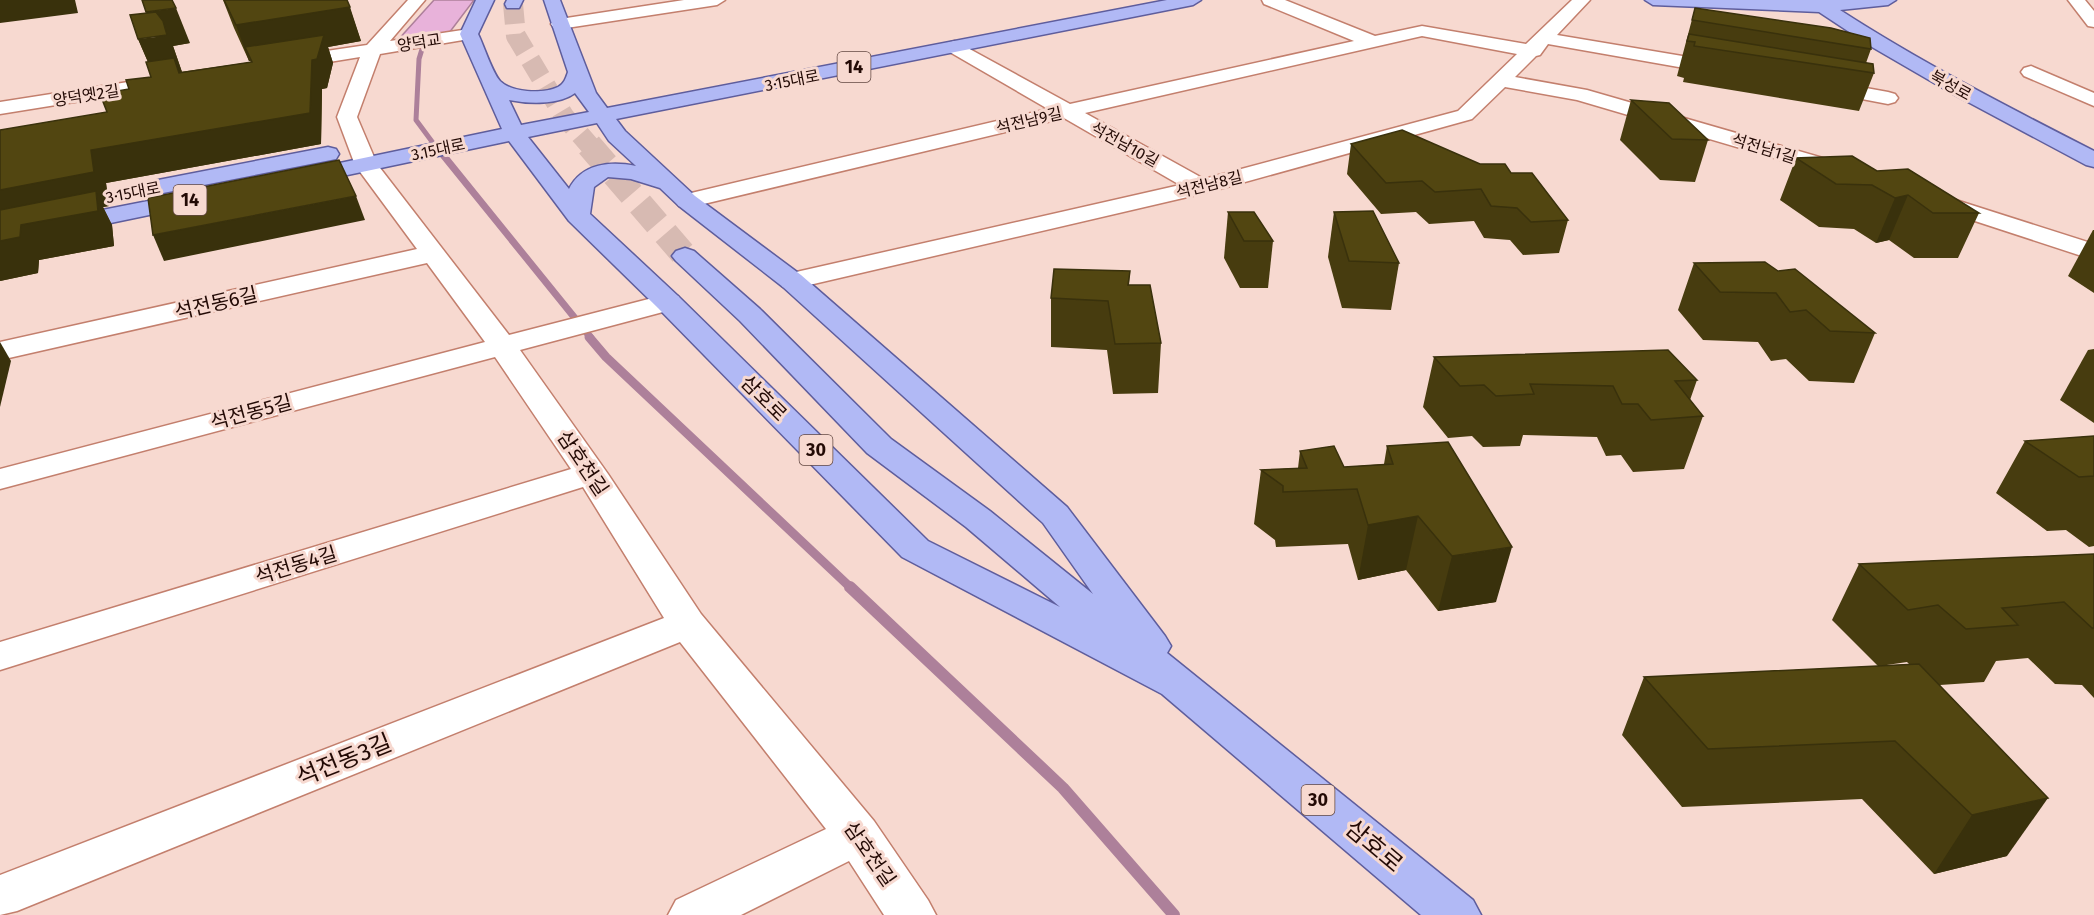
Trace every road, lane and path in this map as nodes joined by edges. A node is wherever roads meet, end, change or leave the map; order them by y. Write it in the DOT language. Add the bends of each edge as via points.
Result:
graph roads {
  1 [pos="417,0"];
  2 [pos="486,0"];
  3 [pos="552,0"];
  4 [pos="717,0"];
  5 [pos="1147,0"];
  6 [pos="1193,0"];
  7 [pos="1270,0"];
  8 [pos="1582,0"];
  9 [pos="1653,0"];
  10 [pos="1888,0"];
  11 [pos="2076,0"];
  12 [pos="1819,4"];
  13 [pos="2094,22"];
  14 [pos="560,24"];
  15 [pos="461,36"];
  16 [pos="1371,41"];
  17 [pos="1538,44"];
  18 [pos="956,47"];
  19 [pos="379,49"];
  20 [pos="267,66"];
  21 [pos="578,72"];
  22 [pos="1739,72"];
  23 [pos="2031,72"];
  24 [pos="186,79"];
  25 [pos="1499,80"];
  26 [pos="491,84"];
  27 [pos="1808,84"];
  28 [pos="1888,98"];
  29 [pos="2094,100"];
  30 [pos="0,108"];
  31 [pos="599,111"];
  32 [pos="1065,111"];
  33 [pos="502,129"];
  34 [pos="369,155"];
  35 [pos="2094,160"];
  36 [pos="1859,176"];
  37 [pos="1201,187"];
  38 [pos="678,193"];
  39 [pos="1915,193"];
  40 [pos="578,216"];
  41 [pos="0,218"];
  42 [pos="0,238"];
  43 [pos="2094,252"];
  44 [pos="431,254"];
  45 [pos="685,256"];
  46 [pos="792,281"];
  47 [pos="657,304"];
  48 [pos="512,343"];
  49 [pos="0,351"];
  50 [pos="591,474"];
  51 [pos="0,479"];
  52 [pos="687,624"];
  53 [pos="0,656"];
  54 [pos="1181,686"];
  55 [pos="858,835"];
  56 [pos="0,896"];
  57 [pos="693,915"];
  58 [pos="911,915"];
  59 [pos="1456,915"];
  1 -- 19 [label="street, 삼호천길"];
  2 -- 15 [label="main road"];
  3 -- 14 [label="main road, 삼호로"];
  4 -- 14 [label="street"];
  5 -- 31 [label="main road, 3·15대로 / 14"];
  6 -- 18 [label="main road, 3·15대로 / 14"];
  7 -- 16 [label="street"];
  8 -- 17 [label="street, 석전남8길"];
  9 -- 12 [label="main road"];
  10 -- 12 [label="main road"];
  11 -- 13 [label="street"];
  12 -- 35 [label="main road, 북성로" via="1960,90"];
  14 -- 21 [label="main road, 삼호로"];
  15 -- 19 [label="street, 양덕교"];
  15 -- 26 [label="main road, 삼호로"];
  16 -- 17 [label="street, 석전남9길" via="1422,31"];
  16 -- 32 [label="street, 석전남9길"];
  17 -- 22 [label="street, 석전남9길"];
  17 -- 25 [label="street, 석전남8길"];
  18 -- 31 [label="main road, 3·15대로 / 14"];
  18 -- 32 [label="street, 석전남10길"];
  19 -- 20 [label="street"];
  19 -- 34 [label="street, 삼호천길" via="347,117"];
  21 -- 26 [label="main road" via="572,86 562,93 532,97"];
  21 -- 31 [label="main road, 삼호로" via="586,94"];
  23 -- 29 [label="street"];
  24 -- 30 [label="street, 양덕옛2길"];
  25 -- 36 [label="street, 석전남1길" via="1580,94"];
  25 -- 37 [label="street, 석전남8길" via="1465,115"];
  26 -- 33 [label="main road, 삼호로"];
  27 -- 28 [label="street"];
  31 -- 33 [label="main road, 3·15대로 / 14"];
  31 -- 38 [label="main road, 삼호로 / 30" via="617,136"];
  32 -- 37 [label="street, 석전남10길"];
  32 -- 38 [label="street, 석전남9길"];
  33 -- 34 [label="main road, 3.15대로 / 14"];
  33 -- 40 [label="main road, 삼호로 / 30"];
  34 -- 41 [label="main road, 3·15대로 / 14"];
  34 -- 42 [label="main road, 3·15대로 / 14"];
  34 -- 44 [label="street, 삼호천길"];
  37 -- 46 [label="street, 석전남8길"];
  38 -- 40 [label="main road" via="640,173 601,172 585,181"];
  38 -- 46 [label="main road, 삼호로 / 30"];
  39 -- 43 [label="street"];
  40 -- 47 [label="main road, 삼호로 / 30"];
  44 -- 48 [label="street, 삼호천길"];
  44 -- 49 [label="street, 석전동6길"];
  45 -- 54 [label="main road, 삼호로" via="750,315 879,446 978,519"];
  46 -- 54 [label="main road, 삼호로 / 30" via="1055,515"];
  47 -- 48 [label="street, 석전동5길"];
  47 -- 54 [label="main road, 삼호로 / 30" via="915,549"];
  48 -- 50 [label="street, 삼호천길"];
  48 -- 51 [label="street, 석전동5길"];
  50 -- 52 [label="street, 삼호천길"];
  50 -- 53 [label="street, 석전동4길"];
  52 -- 55 [label="street, 삼호천길"];
  52 -- 56 [label="street, 석전동3길"];
  54 -- 59 [label="main road, 삼호로 / 30"];
  55 -- 57 [label="street"];
  55 -- 58 [label="street, 삼호천길"];
}
